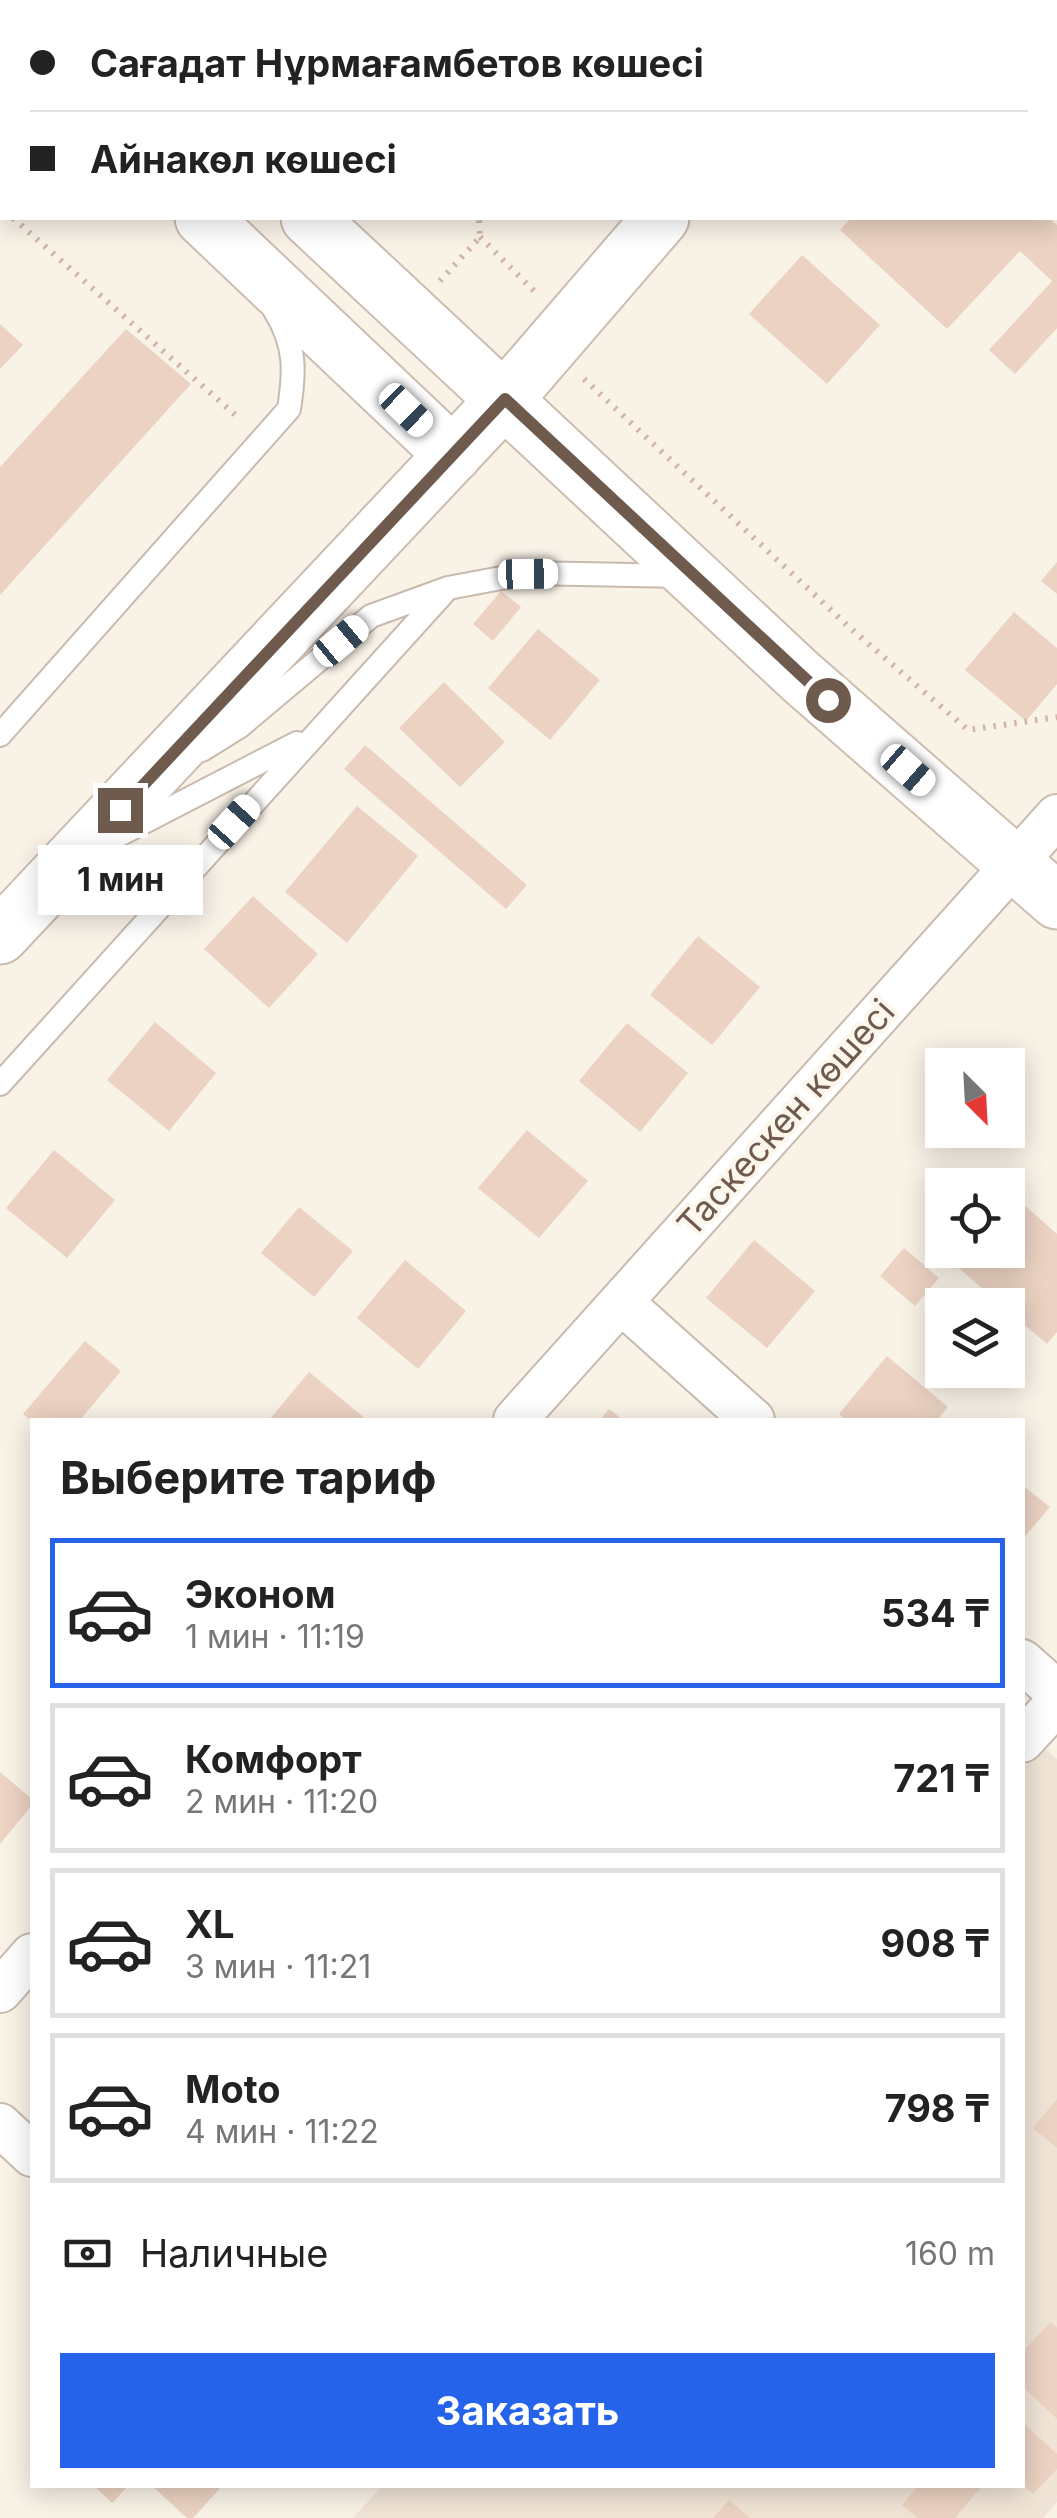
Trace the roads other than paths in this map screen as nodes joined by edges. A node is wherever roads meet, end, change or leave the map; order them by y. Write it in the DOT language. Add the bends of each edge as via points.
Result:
graph roads {
  1 [pos="175,220"];
  2 [pos="205,220"];
  3 [pos="311,220"];
  4 [pos="658,220"];
  5 [pos="505,399"];
  6 [pos="452,455"];
  7 [pos="694,577"];
  8 [pos="448,588"];
  9 [pos="0,735"];
  10 [pos="312,735"];
  11 [pos="147,783"];
  12 [pos="1057,816"];
  13 [pos="1015,863"];
  14 [pos="65,864"];
  15 [pos="1057,901"];
  16 [pos="0,936"];
  17 [pos="0,1084"];
  18 [pos="621,1302"];
  19 [pos="517,1418"];
  20 [pos="751,1418"];
  21 [pos="1025,1665"];
  22 [pos="1057,1692"];
  23 [pos="1057,1702"];
  24 [pos="1025,1737"];
  25 [pos="30,1957"];
  26 [pos="0,1991"];
  27 [pos="0,2125"];
  28 [pos="30,2153"];
  1 -- 9 [label="lane" via="277,313 292,342 288,409"];
  2 -- 6 [label="street"];
  3 -- 5 [label="street"];
  4 -- 5 [label="street"];
  5 -- 6 [label="street"];
  5 -- 7 [label="street"];
  6 -- 11 [label="street"];
  7 -- 8 [label="lane" via="528,574"];
  7 -- 13 [label="street"];
  8 -- 10 [label="lane"];
  8 -- 11 [label="lane" via="371,616 239,727"];
  10 -- 14 [label="lane"];
  10 -- 17 [label="lane"];
  11 -- 14 [label="street"];
  12 -- 13 [label="street, Таскескен көшесі"];
  13 -- 15 [label="street"];
  13 -- 18 [label="street, Таскескен көшесі"];
  14 -- 16 [label="street"];
  18 -- 19 [label="street, Таскескен көшесі"];
  18 -- 20 [label="street"];
  21 -- 22 [label="street"];
  23 -- 24 [label="street"];
  25 -- 26 [label="street"];
  27 -- 28 [label="street"];
}
